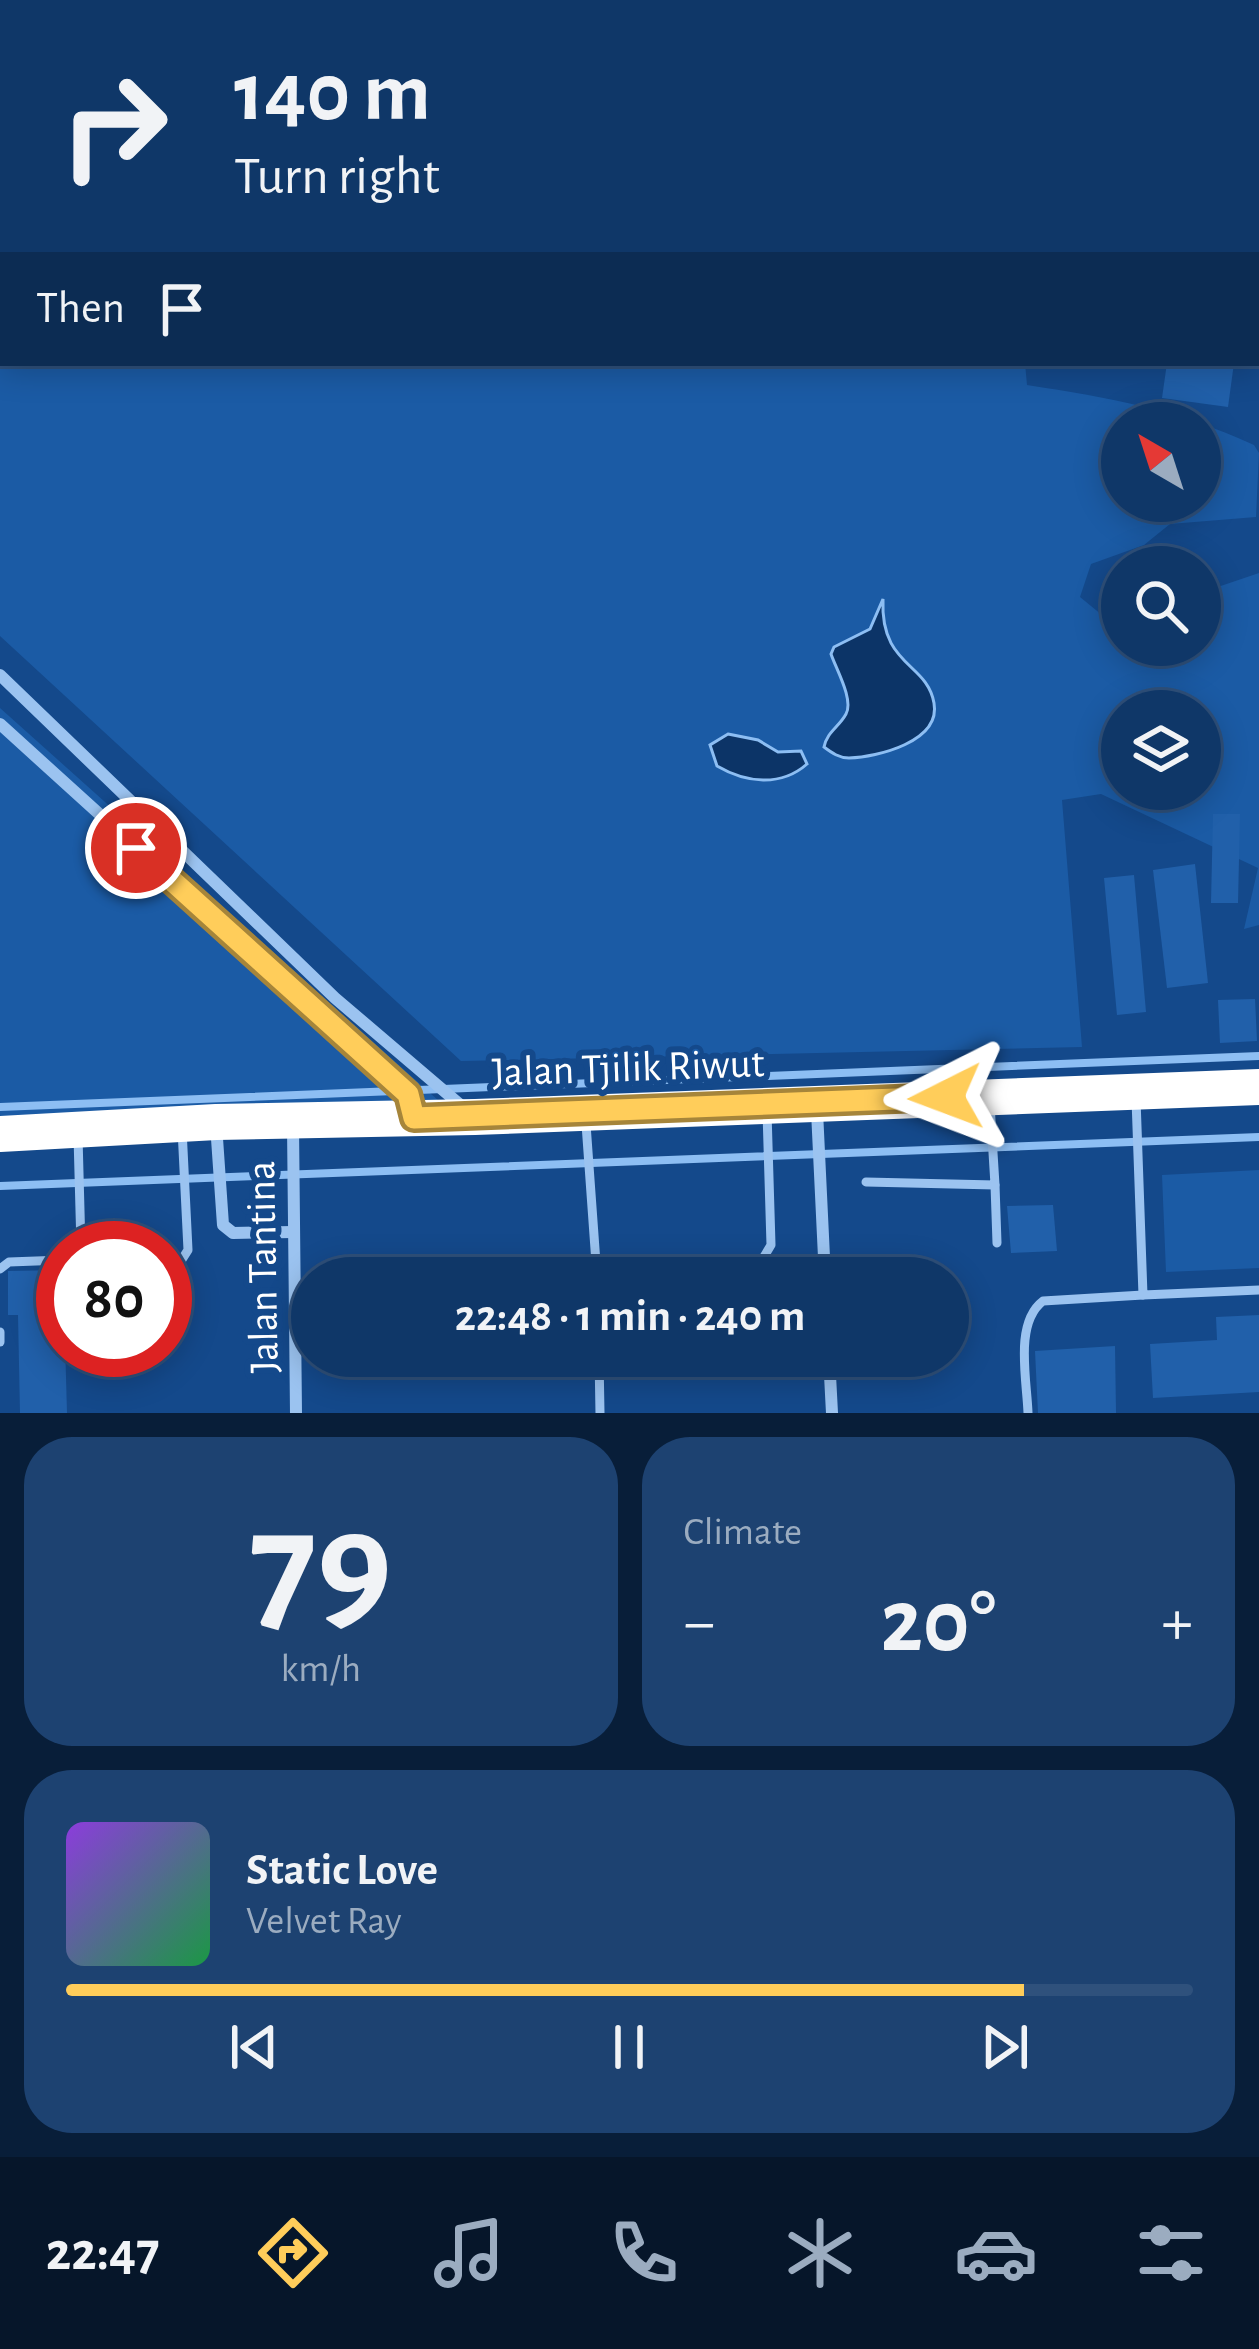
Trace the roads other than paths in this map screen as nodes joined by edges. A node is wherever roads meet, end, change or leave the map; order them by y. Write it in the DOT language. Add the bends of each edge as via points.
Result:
graph roads {
  1 [pos="0,675"];
  2 [pos="0,724"];
  3 [pos="1259,1087"];
  4 [pos="1136,1092"];
  5 [pos="990,1095"];
  6 [pos="817,1104"];
  7 [pos="766,1105"];
  8 [pos="586,1113"];
  9 [pos="475,1117"];
  10 [pos="414,1118"];
  11 [pos="292,1120"];
  12 [pos="199,1123"];
  13 [pos="78,1131"];
  14 [pos="0,1134"];
  15 [pos="866,1182"];
  16 [pos="995,1185"];
  17 [pos="80,1221"];
  18 [pos="191,1221"];
  19 [pos="292,1232"];
  20 [pos="997,1243"];
  21 [pos="596,1257"];
  22 [pos="766,1257"];
  23 [pos="824,1257"];
  24 [pos="36,1261"];
  25 [pos="0,1269"];
  26 [pos="1259,1290"];
  27 [pos="1143,1294"];
  28 [pos="0,1332"];
  29 [pos="0,1342"];
  30 [pos="599,1377"];
  31 [pos="830,1377"];
  32 [pos="296,1413"];
  33 [pos="600,1413"];
  34 [pos="832,1413"];
  35 [pos="1028,1413"];
  1 -- 9 [label="street" via="335,998"];
  2 -- 10 [label="street" via="408,1094"];
  3 -- 4 [label="highway, Jalan Tjilik Riwut"];
  4 -- 5 [label="highway, Jalan Tjilik Riwut"];
  4 -- 27 [label="lane"];
  5 -- 6 [label="highway, Jalan Tjilik Riwut"];
  5 -- 16 [label="lane"];
  6 -- 7 [label="highway, Jalan Tjilik Riwut"];
  6 -- 23 [label="street"];
  7 -- 8 [label="highway, Jalan Tjilik Riwut"];
  7 -- 22 [label="lane"];
  8 -- 9 [label="highway, Jalan Tjilik Riwut"];
  8 -- 21 [label="lane"];
  9 -- 10 [label="highway, Jalan Tjilik Riwut"];
  10 -- 11 [label="highway, Jalan Tjilik Riwut"];
  11 -- 12 [label="highway, Jalan Tjilik Riwut"];
  11 -- 19 [label="street, Jalan Tantina"];
  12 -- 13 [label="highway, Jalan Tjilik Riwut"];
  12 -- 18 [label="lane"];
  12 -- 19 [label="street" via="223,1225 233,1233"];
  13 -- 14 [label="highway, Jalan Tjilik Riwut"];
  13 -- 17 [label="lane"];
  15 -- 16 [label="lane"];
  16 -- 20 [label="lane"];
  19 -- 32 [label="street, Jalan Tantina"];
  24 -- 25 [label="lane"];
  26 -- 27 [label="lane"];
  27 -- 35 [label="lane" via="1043,1301 1033,1309"];
  28 -- 29 [label="lane"];
  30 -- 33 [label="lane"];
  31 -- 34 [label="street"];
}
